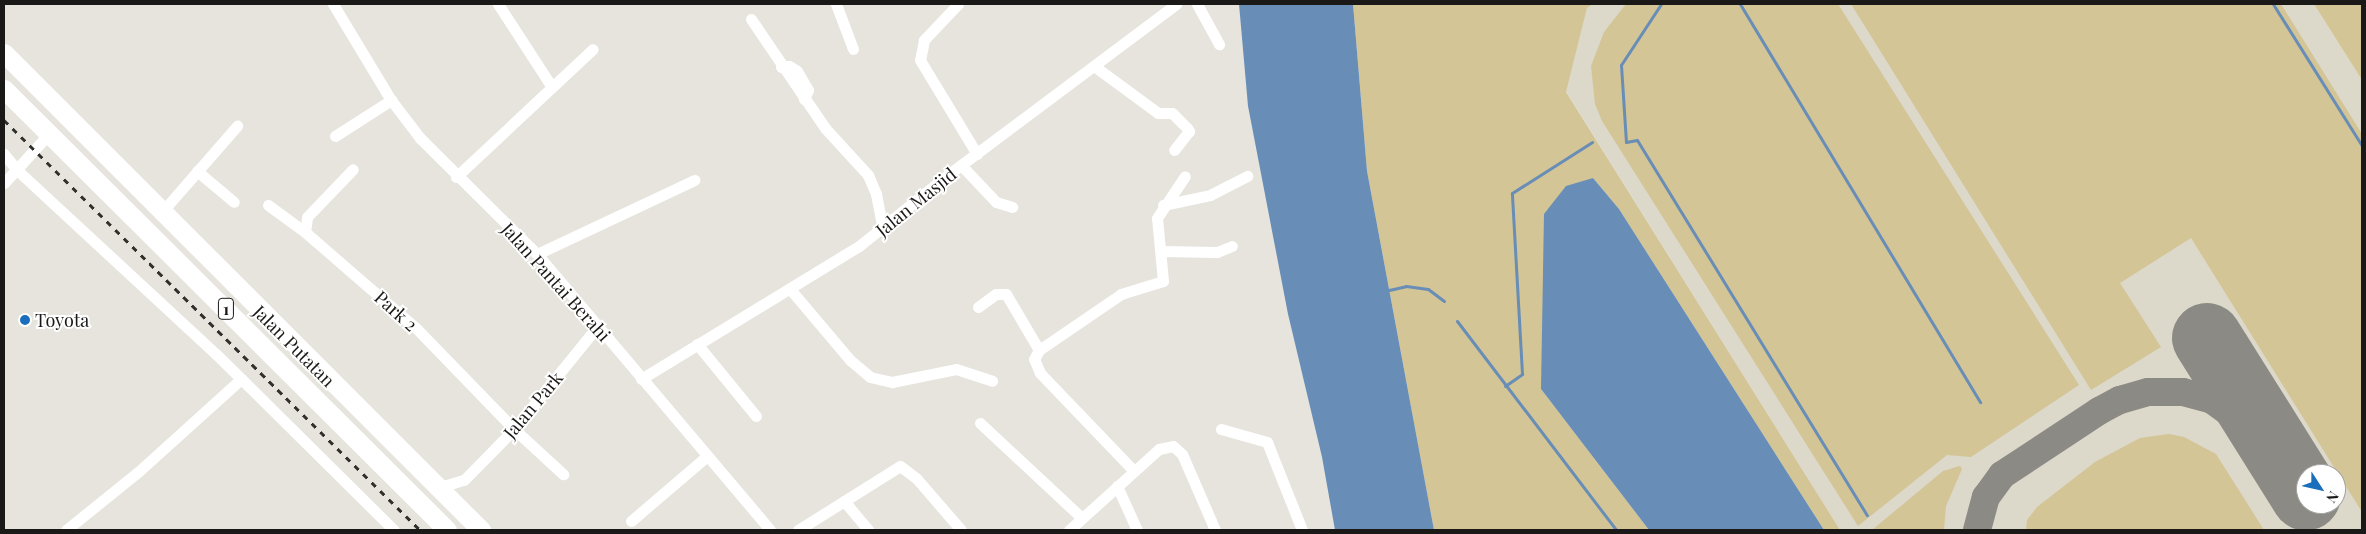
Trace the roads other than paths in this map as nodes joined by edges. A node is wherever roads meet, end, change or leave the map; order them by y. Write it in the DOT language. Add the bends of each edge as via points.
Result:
graph roads {
  1 [pos="333,4"];
  2 [pos="498,4"];
  3 [pos="836,4"];
  4 [pos="958,4"];
  5 [pos="1176,4"];
  6 [pos="1197,4"];
  7 [pos="751,19"];
  8 [pos="1219,44"];
  9 [pos="593,49"];
  10 [pos="853,49"];
  11 [pos="4,53"];
  12 [pos="1094,66"];
  13 [pos="552,87"];
  14 [pos="4,89"];
  15 [pos="391,100"];
  16 [pos="237,126"];
  17 [pos="48,135"];
  18 [pos="335,136"];
  19 [pos="1174,150"];
  20 [pos="4,154"];
  21 [pos="977,154"];
  22 [pos="104,155"];
  23 [pos="961,165"];
  24 [pos="16,169"];
  25 [pos="353,169"];
  26 [pos="198,171"];
  27 [pos="87,173"];
  28 [pos="1185,176"];
  29 [pos="1246,176"];
  30 [pos="456,177"];
  31 [pos="694,180"];
  32 [pos="4,183"];
  33 [pos="234,202"];
  34 [pos="268,205"];
  35 [pos="1164,205"];
  36 [pos="1012,207"];
  37 [pos="161,213"];
  38 [pos="883,228"];
  39 [pos="305,232"];
  40 [pos="1232,246"];
  41 [pos="1161,251"];
  42 [pos="537,254"];
  43 [pos="790,289"];
  44 [pos="978,307"];
  45 [pos="597,327"];
  46 [pos="698,344"];
  47 [pos="1040,350"];
  48 [pos="641,378"];
  49 [pos="241,379"];
  50 [pos="992,381"];
  51 [pos="756,416"];
  52 [pos="980,422"];
  53 [pos="1221,429"];
  54 [pos="514,430"];
  55 [pos="707,456"];
  56 [pos="1133,470"];
  57 [pos="563,474"];
  58 [pos="464,480"];
  59 [pos="1117,486"];
  60 [pos="437,488"];
  61 [pos="844,501"];
  62 [pos="458,507"];
  63 [pos="1082,518"];
  64 [pos="631,521"];
  65 [pos="66,530"];
  66 [pos="394,530"];
  67 [pos="447,530"];
  68 [pos="481,530"];
  69 [pos="770,530"];
  70 [pos="798,530"];
  71 [pos="868,530"];
  72 [pos="961,530"];
  73 [pos="1069,530"];
  74 [pos="1136,530"];
  75 [pos="1215,530"];
  76 [pos="1302,530"];
  1 -- 15 [label="street, Jalan Pantai Berahi"];
  2 -- 13 [label="street"];
  3 -- 10 [label="street"];
  4 -- 21 [label="street" via="924,40 920,60"];
  5 -- 12 [label="street, Jalan Masjid"];
  6 -- 8 [label="street"];
  7 -- 38 [label="street" via="781,67 789,66 797,71 808,90 804,99 825,128 868,175 876,194"];
  9 -- 13 [label="street"];
  11 -- 22 [label="highway, Jalan Putatan / 1"];
  12 -- 19 [label="street" via="1158,113 1172,113 1187,128 1186,135"];
  12 -- 21 [label="street, Jalan Masjid"];
  13 -- 30 [label="street"];
  14 -- 17 [label="highway, Jalan Putatan / 1"];
  15 -- 18 [label="street"];
  15 -- 30 [label="street, Jalan Pantai Berahi"];
  16 -- 26 [label="street"];
  17 -- 24 [label="street"];
  17 -- 27 [label="highway, Jalan Putatan / 1"];
  20 -- 24 [label="street"];
  21 -- 23 [label="street, Jalan Masjid"];
  22 -- 27 [label="highway"];
  22 -- 37 [label="highway, Jalan Putatan / 1"];
  23 -- 36 [label="street" via="991,198"];
  23 -- 38 [label="street, Jalan Masjid"];
  24 -- 32 [label="street"];
  24 -- 49 [label="street"];
  25 -- 39 [label="street" via="307,217"];
  26 -- 33 [label="street"];
  26 -- 37 [label="street"];
  27 -- 67 [label="highway, Jalan Putatan / 1"];
  28 -- 35 [label="street"];
  29 -- 35 [label="street" via="1210,194"];
  30 -- 42 [label="street, Jalan Pantai Berahi"];
  31 -- 42 [label="street"];
  34 -- 39 [label="street, Park 2"];
  35 -- 41 [label="street" via="1157,218"];
  37 -- 60 [label="highway, Jalan Putatan / 1"];
  38 -- 43 [label="street, Jalan Masjid"];
  39 -- 54 [label="street, Park 2" via="416,328"];
  40 -- 41 [label="street" via="1217,252"];
  41 -- 47 [label="street" via="1164,276 1160,284 1121,294"];
  42 -- 45 [label="street, Jalan Pantai Berahi"];
  43 -- 46 [label="street, Jalan Masjid"];
  43 -- 50 [label="street" via="850,360 870,377 892,382 956,369"];
  44 -- 47 [label="street" via="996,294 1006,294"];
  45 -- 48 [label="street, Jalan Pantai Berahi"];
  45 -- 54 [label="street, Jalan Park"];
  46 -- 48 [label="street, Jalan Masjid"];
  46 -- 51 [label="street"];
  47 -- 56 [label="street" via="1034,365"];
  48 -- 55 [label="street, Jalan Pantai Berahi"];
  49 -- 65 [label="street" via="138,472"];
  49 -- 66 [label="street"];
  52 -- 63 [label="street"];
  53 -- 76 [label="street" via="1267,442"];
  54 -- 57 [label="street, Park 2"];
  54 -- 58 [label="street, Jalan Park"];
  55 -- 64 [label="street"];
  55 -- 69 [label="street, Jalan Pantai Berahi"];
  56 -- 59 [label="street"];
  56 -- 75 [label="street" via="1159,449 1173,446 1178,449"];
  58 -- 60 [label="street, Jalan Park"];
  58 -- 62 [label="street"];
  59 -- 63 [label="street"];
  59 -- 74 [label="street"];
  60 -- 62 [label="highway, Jalan Putatan / 1"];
  61 -- 70 [label="street"];
  61 -- 71 [label="street"];
  61 -- 72 [label="street" via="900,466 917,479"];
  62 -- 68 [label="highway, Jalan Putatan / 1"];
  63 -- 73 [label="street"];
}
